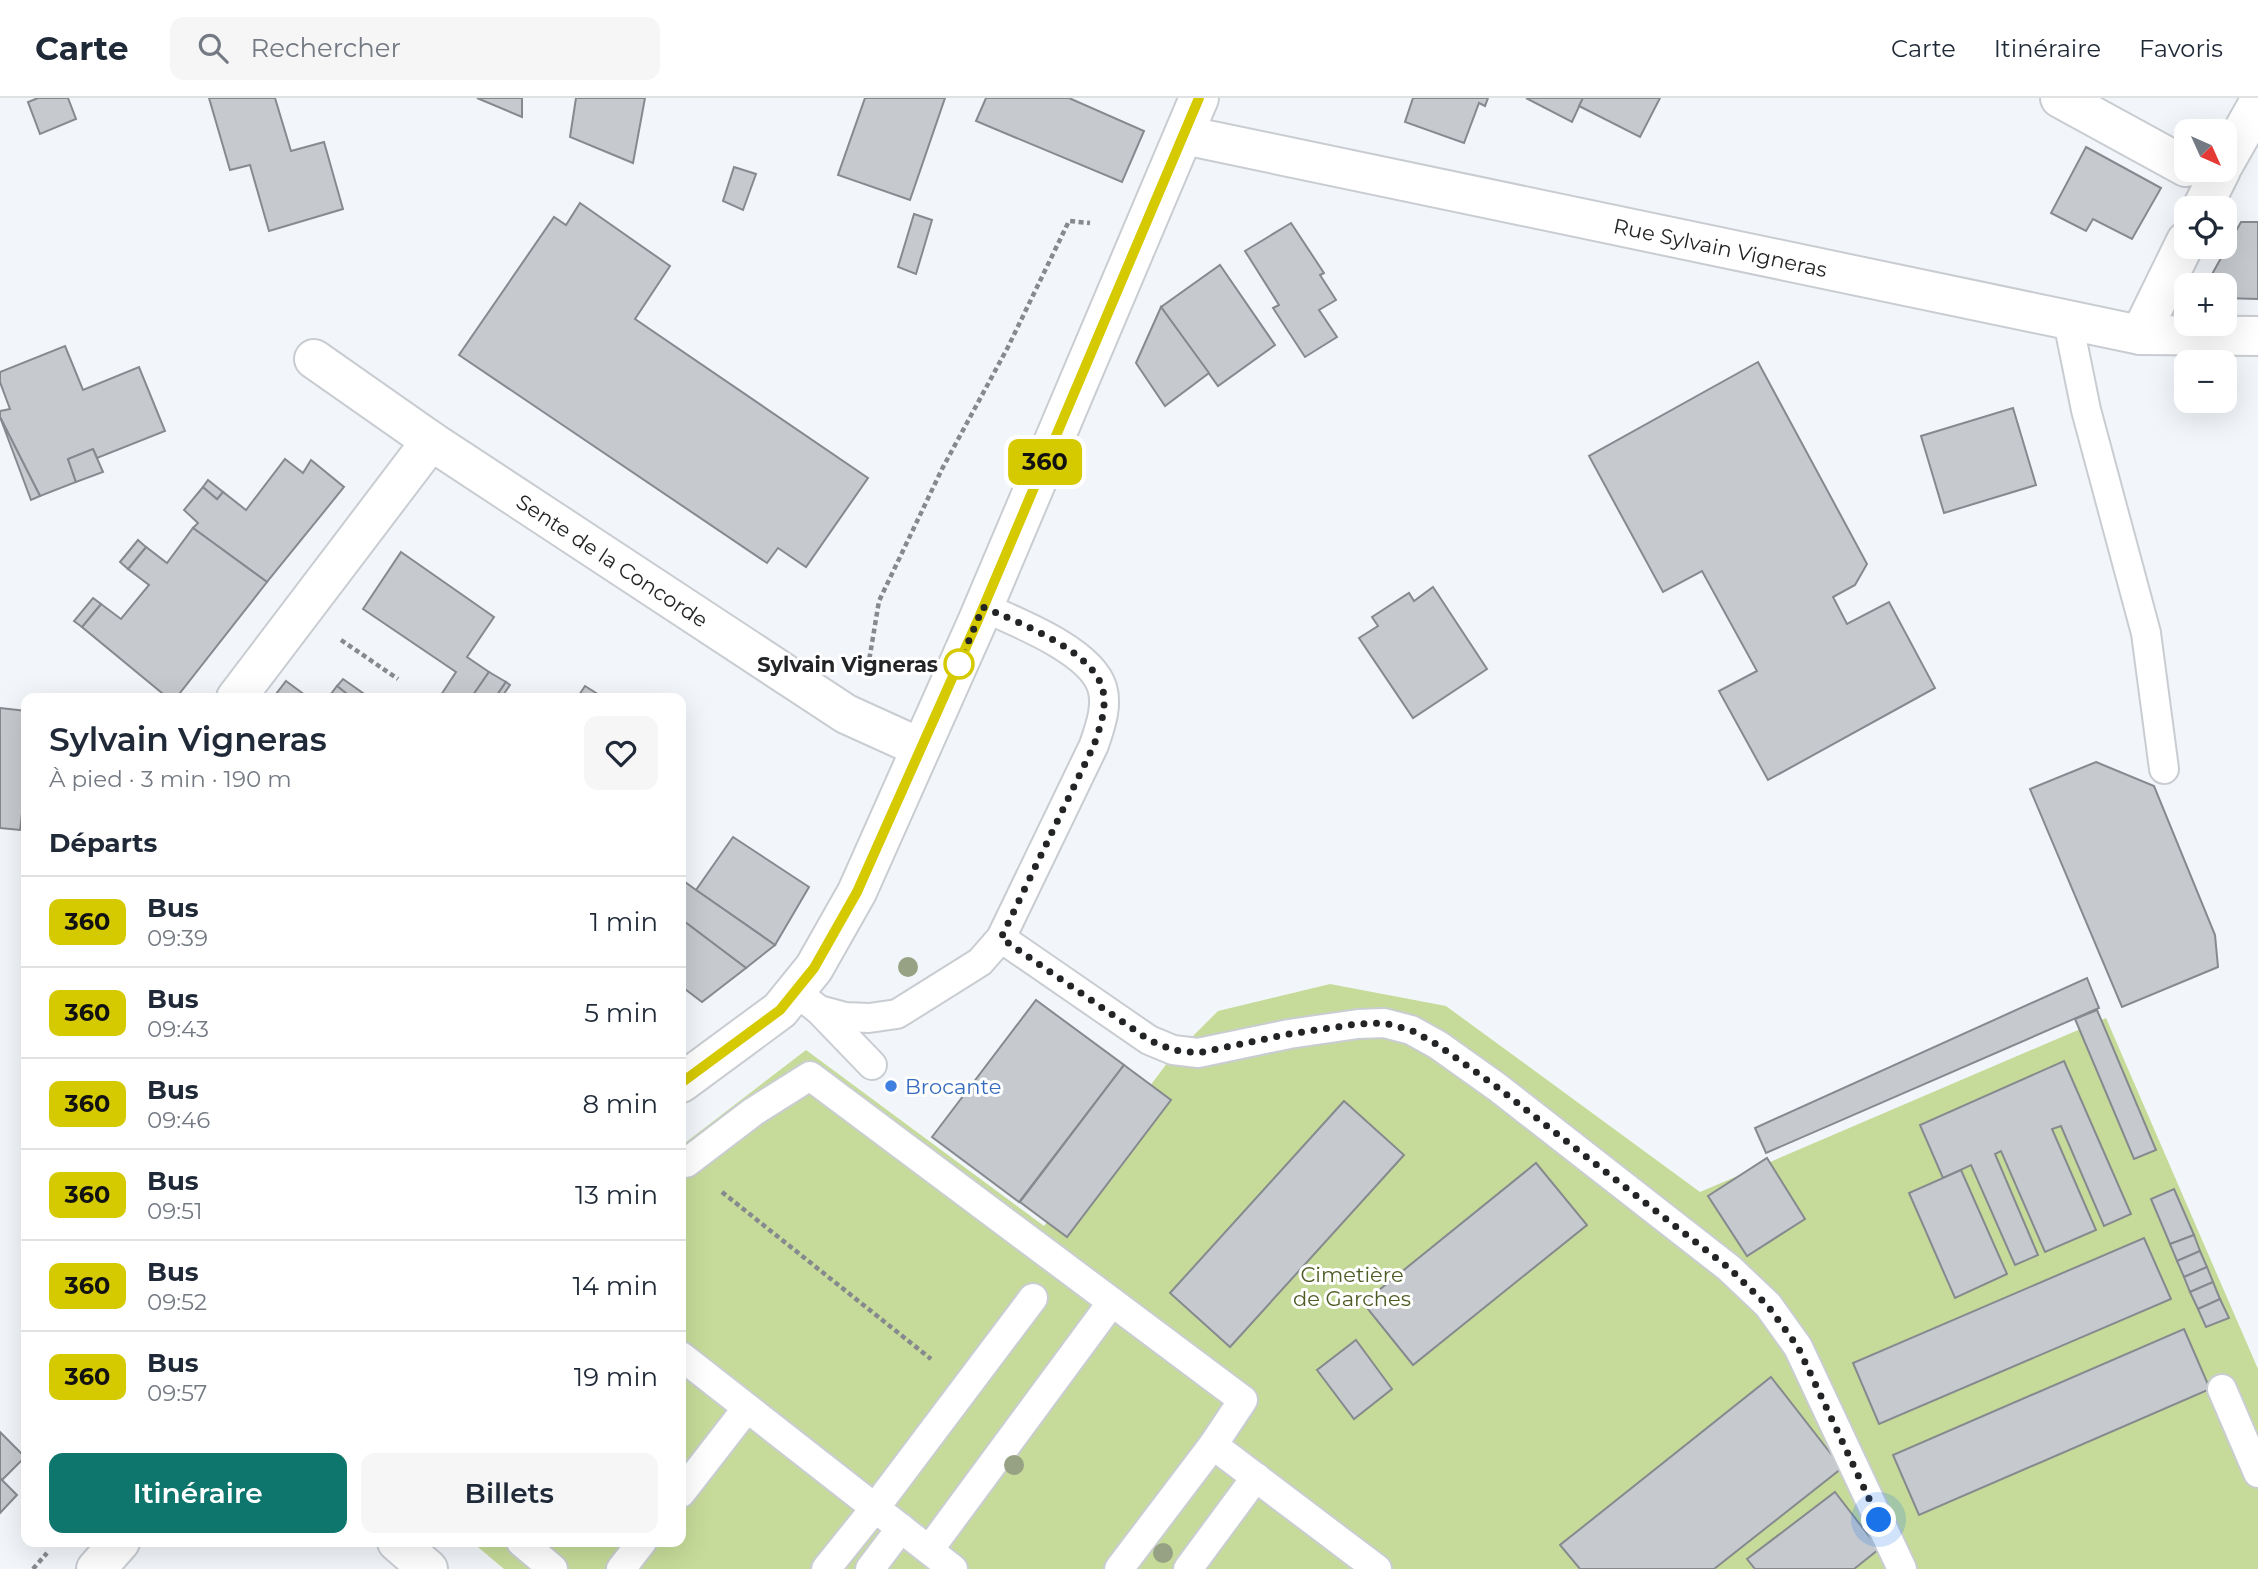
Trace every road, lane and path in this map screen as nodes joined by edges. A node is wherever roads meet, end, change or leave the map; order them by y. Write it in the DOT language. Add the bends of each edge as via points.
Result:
graph roads {
  1 [pos="1199,98"];
  2 [pos="2060,98"];
  3 [pos="2258,104"];
  4 [pos="2237,133"];
  5 [pos="1184,135"];
  6 [pos="2174,160"];
  7 [pos="1138,245"];
  8 [pos="2177,259"];
  9 [pos="2068,321"];
  10 [pos="2140,335"];
  11 [pos="2258,335"];
  12 [pos="314,359"];
  13 [pos="431,441"];
  14 [pos="983,607"];
  15 [pos="299,612"];
  16 [pos="398,678"];
  17 [pos="240,693"];
  18 [pos="846,714"];
  19 [pos="921,748"];
  20 [pos="2164,769"];
  21 [pos="1001,938"];
  22 [pos="807,1001"];
  23 [pos="872,1065"];
  24 [pos="686,1079"];
  25 [pos="686,1163"];
  26 [pos="1033,1298"];
  27 [pos="1112,1302"];
  28 [pos="686,1360"];
  29 [pos="966,1387"];
  30 [pos="2222,1389"];
  31 [pos="747,1408"];
  32 [pos="1213,1445"];
  33 [pos="2258,1473"];
  34 [pos="1256,1478"];
  35 [pos="686,1487"];
  36 [pos="875,1508"];
  37 [pos="901,1528"];
  38 [pos="51,1547"];
  39 [pos="116,1547"];
  40 [pos="403,1547"];
  41 [pos="527,1547"];
  42 [pos="638,1547"];
  43 [pos="929,1550"];
  44 [pos="33,1569"];
  45 [pos="96,1569"];
  46 [pos="428,1569"];
  47 [pos="553,1569"];
  48 [pos="621,1569"];
  49 [pos="826,1569"];
  50 [pos="870,1569"];
  51 [pos="954,1569"];
  52 [pos="1119,1569"];
  53 [pos="1188,1569"];
  54 [pos="1377,1569"];
  55 [pos="1902,1569"];
  1 -- 5 [label="street"];
  2 -- 6 [label="street"];
  3 -- 4 [label="street"];
  5 -- 7 [label="street"];
  5 -- 9 [label="street, Rue Sylvain Vigneras"];
  7 -- 14 [label="street"];
  7 -- 18 [label="path" via="1106,225 1069,221 879,601 865,683"];
  8 -- 10 [label="street"];
  9 -- 10 [label="street, Rue Sylvain Vigneras"];
  9 -- 20 [label="lane" via="2146,633"];
  10 -- 11 [label="street, Rue Sylvain Vigneras"];
  12 -- 13 [label="street, Sente de la Concorde"];
  13 -- 15 [label="street"];
  13 -- 18 [label="street, Sente de la Concorde"];
  14 -- 19 [label="street"];
  14 -- 21 [label="lane" via="1055,640 1084,662 1102,686 1104,714 1094,745"];
  15 -- 16 [label="path"];
  15 -- 17 [label="street"];
  18 -- 19 [label="street, Sente de la Concorde"];
  19 -- 22 [label="street" via="857,892 814,968"];
  21 -- 22 [label="lane" via="980,962 897,1014 845,1017"];
  21 -- 55 [label="lane" via="1149,1040 1173,1050 1198,1053 1289,1034 1384,1023 1411,1030 1448,1052 1729,1268 1768,1306 1798,1347"];
  22 -- 23 [label="lane"];
  22 -- 24 [label="street" via="780,1010"];
  25 -- 27 [label="lane" via="810,1076"];
  25 -- 29 [label="path"];
  26 -- 29 [label="lane"];
  27 -- 32 [label="lane" via="1243,1400"];
  27 -- 43 [label="lane"];
  28 -- 31 [label="lane"];
  29 -- 36 [label="lane"];
  30 -- 33 [label="lane"];
  31 -- 35 [label="lane"];
  31 -- 36 [label="lane"];
  32 -- 34 [label="lane"];
  32 -- 52 [label="lane"];
  34 -- 53 [label="lane"];
  34 -- 54 [label="lane"];
  36 -- 37 [label="lane"];
  36 -- 49 [label="lane"];
  37 -- 43 [label="lane"];
  37 -- 50 [label="lane"];
  38 -- 44 [label="path"];
  39 -- 45 [label="street"];
  40 -- 46 [label="street"];
  41 -- 47 [label="lane"];
  42 -- 48 [label="lane"];
  43 -- 51 [label="lane"];
}
